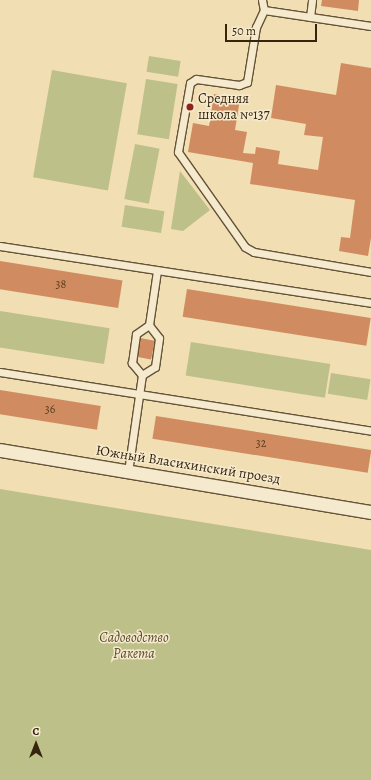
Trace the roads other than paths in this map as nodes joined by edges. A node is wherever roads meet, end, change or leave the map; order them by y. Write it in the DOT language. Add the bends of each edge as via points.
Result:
graph roads {
  1 [pos="262,0"];
  2 [pos="312,0"];
  3 [pos="264,10"];
  4 [pos="310,17"];
  5 [pos="371,26"];
  6 [pos="0,246"];
  7 [pos="157,271"];
  8 [pos="371,272"];
  9 [pos="371,303"];
  10 [pos="149,325"];
  11 [pos="0,372"];
  12 [pos="142,375"];
  13 [pos="139,394"];
  14 [pos="371,431"];
  15 [pos="0,450"];
  16 [pos="128,472"];
  17 [pos="371,512"];
  1 -- 3 [label="lane"];
  2 -- 4 [label="lane"];
  3 -- 4 [label="lane"];
  3 -- 8 [label="lane" via="256,28 247,82 240,85 196,79 190,83 178,152 246,247 254,252"];
  4 -- 5 [label="lane"];
  6 -- 7 [label="lane"];
  7 -- 9 [label="lane"];
  7 -- 10 [label="lane"];
  10 -- 12 [label="lane" via="136,334 132,363"];
  10 -- 12 [label="lane" via="159,338 155,367"];
  11 -- 13 [label="lane"];
  12 -- 13 [label="lane"];
  13 -- 14 [label="lane"];
  13 -- 16 [label="lane"];
  15 -- 16 [label="street, Южный Власихинский проезд"];
  16 -- 17 [label="street, Южный Власихинский проезд"];
}
